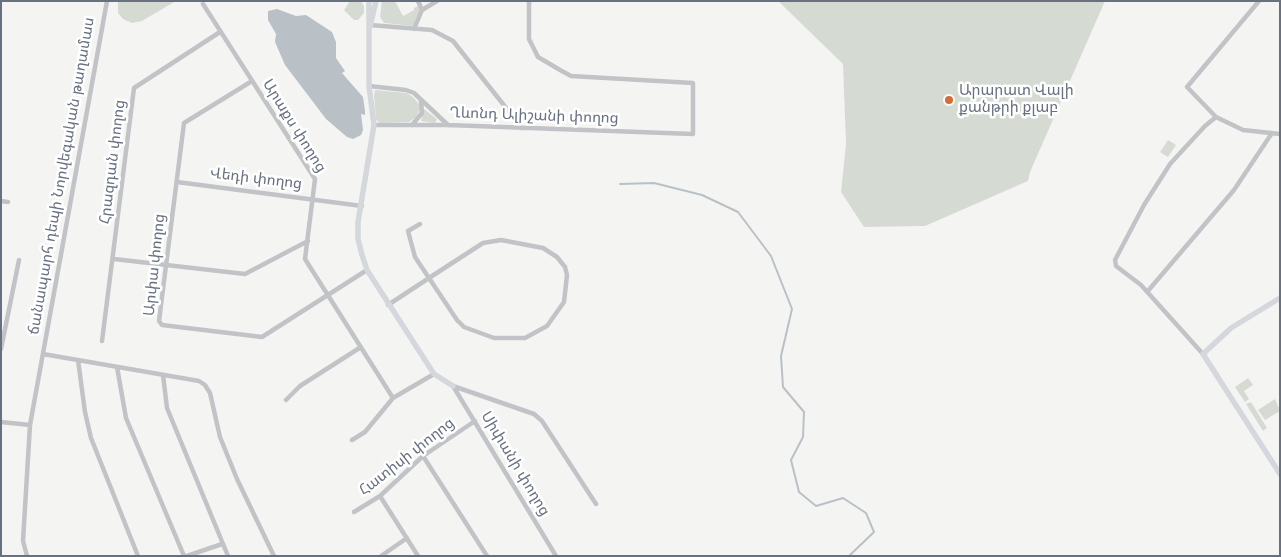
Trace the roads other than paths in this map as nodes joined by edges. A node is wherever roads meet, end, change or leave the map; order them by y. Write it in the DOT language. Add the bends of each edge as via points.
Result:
graph roads {
  1 [pos="107,1"];
  2 [pos="368,1"];
  3 [pos="376,1"];
  4 [pos="418,1"];
  5 [pos="437,1"];
  6 [pos="529,1"];
  7 [pos="1260,1"];
  8 [pos="203,4"];
  9 [pos="422,10"];
  10 [pos="369,27"];
  11 [pos="414,29"];
  12 [pos="220,32"];
  13 [pos="252,81"];
  14 [pos="369,86"];
  15 [pos="421,101"];
  16 [pos="1216,117"];
  17 [pos="374,125"];
  18 [pos="412,125"];
  19 [pos="448,125"];
  20 [pos="522,128"];
  21 [pos="1272,133"];
  22 [pos="1280,134"];
  23 [pos="177,182"];
  24 [pos="313,199"];
  25 [pos="1,201"];
  26 [pos="8,202"];
  27 [pos="362,206"];
  28 [pos="420,224"];
  29 [pos="308,241"];
  30 [pos="114,259"];
  31 [pos="19,260"];
  32 [pos="166,265"];
  33 [pos="367,270"];
  34 [pos="429,278"];
  35 [pos="1147,292"];
  36 [pos="327,296"];
  37 [pos="1280,298"];
  38 [pos="388,305"];
  39 [pos="102,341"];
  40 [pos="361,347"];
  41 [pos="1,349"];
  42 [pos="43,354"];
  43 [pos="1203,354"];
  44 [pos="78,360"];
  45 [pos="117,367"];
  46 [pos="434,374"];
  47 [pos="163,375"];
  48 [pos="453,386"];
  49 [pos="393,398"];
  50 [pos="286,400"];
  51 [pos="474,421"];
  52 [pos="1,422"];
  53 [pos="30,425"];
  54 [pos="352,440"];
  55 [pos="423,456"];
  56 [pos="1280,474"];
  57 [pos="380,496"];
  58 [pos="596,504"];
  59 [pos="354,512"];
  60 [pos="407,538"];
  61 [pos="222,544"];
  62 [pos="27,556"];
  63 [pos="138,556"];
  64 [pos="186,556"];
  65 [pos="228,556"];
  66 [pos="274,556"];
  67 [pos="381,556"];
  68 [pos="418,556"];
  69 [pos="487,556"];
  70 [pos="556,556"];
  1 -- 42 [label="street, ճանապարհ դեպի Նորվեգական թաղամաս"];
  2 -- 10 [label="street"];
  3 -- 10 [label="street"];
  4 -- 9 [label="street"];
  5 -- 9 [label="street"];
  6 -- 20 [label="street, Ղևոնդ Ալիշանի փողոց" via="529,39 538,57 571,76 693,83 693,134"];
  7 -- 16 [label="street" via="1187,87"];
  8 -- 12 [label="street, Արաքս փողոց"];
  9 -- 11 [label="street"];
  10 -- 11 [label="street"];
  10 -- 14 [label="street"];
  11 -- 20 [label="street" via="432,30 453,41"];
  12 -- 13 [label="street, Արաքս փողոց"];
  12 -- 30 [label="street, Հրազդան փողոց" via="134,88"];
  13 -- 23 [label="street, Արփա փողոց" via="184,123"];
  13 -- 24 [label="street, Արաքս փողոց" via="315,179"];
  14 -- 15 [label="street" via="406,90"];
  14 -- 17 [label="street"];
  15 -- 18 [label="street" via="422,113"];
  15 -- 19 [label="street"];
  16 -- 21 [label="street" via="1242,130"];
  16 -- 35 [label="street" via="1170,164 1115,263"];
  17 -- 18 [label="street, Ղևոնդ Ալիշանի փողոց"];
  17 -- 27 [label="street"];
  18 -- 19 [label="street, Ղևոնդ Ալիշանի փողոց"];
  19 -- 20 [label="street, Ղևոնդ Ալիշանի փողոց"];
  21 -- 22 [label="street"];
  21 -- 35 [label="street" via="1234,190"];
  23 -- 24 [label="street, Վեդի փողոց"];
  23 -- 32 [label="street, Արփա փողոց"];
  24 -- 27 [label="street, Վեդի փողոց"];
  24 -- 29 [label="street, Արաքս փողոց"];
  25 -- 26 [label="street"];
  27 -- 33 [label="street" via="358,239"];
  28 -- 34 [label="street" via="408,231 415,258"];
  29 -- 32 [label="street" via="245,274"];
  29 -- 36 [label="street, Արաքս փողոց" via="305,259"];
  30 -- 32 [label="street"];
  30 -- 39 [label="street, Հրազդան փողոց"];
  31 -- 41 [label="street"];
  32 -- 36 [label="street, Արփա փողոց" via="159,321 162,325 262,336"];
  33 -- 36 [label="street, Արփա փողոց"];
  33 -- 38 [label="street"];
  34 -- 34 [label="street" via="483,243 511,240 543,248 557,257 565,268 566,293 559,311 542,330 525,338 502,338 464,327"];
  34 -- 38 [label="street"];
  35 -- 43 [label="street"];
  36 -- 40 [label="street, Արաքս փողոց"];
  37 -- 43 [label="street" via="1231,328"];
  38 -- 46 [label="street"];
  40 -- 49 [label="street, Արաքս փողոց"];
  40 -- 50 [label="street" via="300,386"];
  42 -- 44 [label="street"];
  42 -- 53 [label="street, ճանապարհ դեպի Նորվեգական թաղամաս"];
  43 -- 56 [label="street"];
  44 -- 45 [label="street"];
  44 -- 63 [label="street" via="91,438"];
  45 -- 47 [label="street"];
  45 -- 64 [label="street" via="126,418"];
  46 -- 48 [label="street"];
  46 -- 49 [label="street"];
  47 -- 61 [label="street" via="167,408"];
  47 -- 66 [label="street" via="199,381 210,393 220,437"];
  48 -- 51 [label="street, Սիփանի փողոց"];
  48 -- 58 [label="street" via="534,414 542,421"];
  49 -- 54 [label="street" via="365,432"];
  51 -- 55 [label="street, Հատիսի փողոց"];
  51 -- 70 [label="street, Սիփանի փողոց"];
  52 -- 53 [label="street"];
  53 -- 62 [label="street, ճանապարհ դեպի Նորվեգական թաղամաս" via="23,541"];
  55 -- 57 [label="street, Հատիսի փողոց"];
  55 -- 69 [label="street"];
  57 -- 59 [label="street, Հատիսի փողոց"];
  57 -- 60 [label="street"];
  60 -- 67 [label="street"];
  60 -- 68 [label="street"];
  61 -- 64 [label="street"];
  61 -- 65 [label="street"];
}
